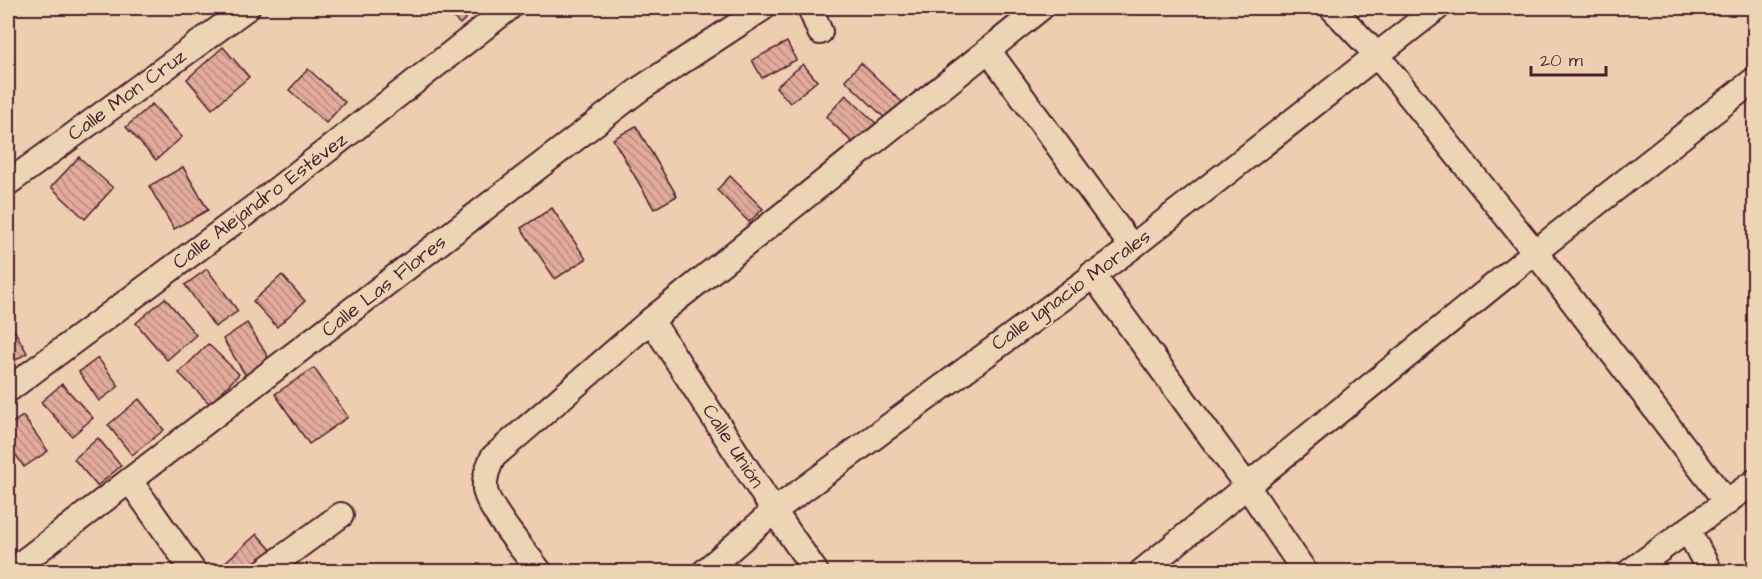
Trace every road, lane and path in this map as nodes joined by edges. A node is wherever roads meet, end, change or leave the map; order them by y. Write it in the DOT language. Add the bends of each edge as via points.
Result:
graph roads {
  1 [pos="247,8"];
  2 [pos="509,8"];
  3 [pos="763,8"];
  4 [pos="810,8"];
  5 [pos="1041,8"];
  6 [pos="1332,8"];
  7 [pos="1437,8"];
  8 [pos="820,32"];
  9 [pos="988,50"];
  10 [pos="1376,54"];
  11 [pos="1755,80"];
  12 [pos="8,183"];
  13 [pos="1131,247"];
  14 [pos="1535,252"];
  15 [pos="1092,274"];
  16 [pos="651,320"];
  17 [pos="8,390"];
  18 [pos="130,481"];
  19 [pos="1755,482"];
  20 [pos="1247,486"];
  21 [pos="1727,503"];
  22 [pos="774,511"];
  23 [pos="341,515"];
  24 [pos="1688,530"];
  25 [pos="10,572"];
  26 [pos="194,572"];
  27 [pos="263,572"];
  28 [pos="540,572"];
  29 [pos="704,572"];
  30 [pos="816,572"];
  31 [pos="1141,572"];
  32 [pos="1305,572"];
  33 [pos="1629,572"];
  34 [pos="1710,572"];
  1 -- 12 [label="street, Calle Mon Cruz"];
  2 -- 17 [label="street, Calle Alejandro Estévez" via="270,195"];
  3 -- 18 [label="street, Calle Las Flores" via="640,89"];
  4 -- 8 [label="street"];
  5 -- 9 [label="street"];
  6 -- 10 [label="street"];
  7 -- 10 [label="street, Calle Ignacio Morales"];
  9 -- 13 [label="street"];
  9 -- 16 [label="street"];
  10 -- 13 [label="street, Calle Ignacio Morales"];
  10 -- 14 [label="street"];
  11 -- 14 [label="street"];
  13 -- 15 [label="street, Calle Ignacio Morales"];
  14 -- 20 [label="street"];
  14 -- 21 [label="street"];
  15 -- 20 [label="street"];
  15 -- 22 [label="street, Calle Ignacio Morales"];
  16 -- 22 [label="street, Calle Unión"];
  16 -- 28 [label="street" via="493,457 486,473 485,491"];
  18 -- 25 [label="street, Calle Las Flores"];
  18 -- 26 [label="street"];
  19 -- 21 [label="street"];
  20 -- 31 [label="street"];
  20 -- 32 [label="street"];
  21 -- 24 [label="street"];
  22 -- 29 [label="street, Calle Ignacio Morales"];
  22 -- 30 [label="street, Calle Unión"];
  23 -- 27 [label="street"];
  24 -- 33 [label="street"];
  24 -- 34 [label="street"];
}
